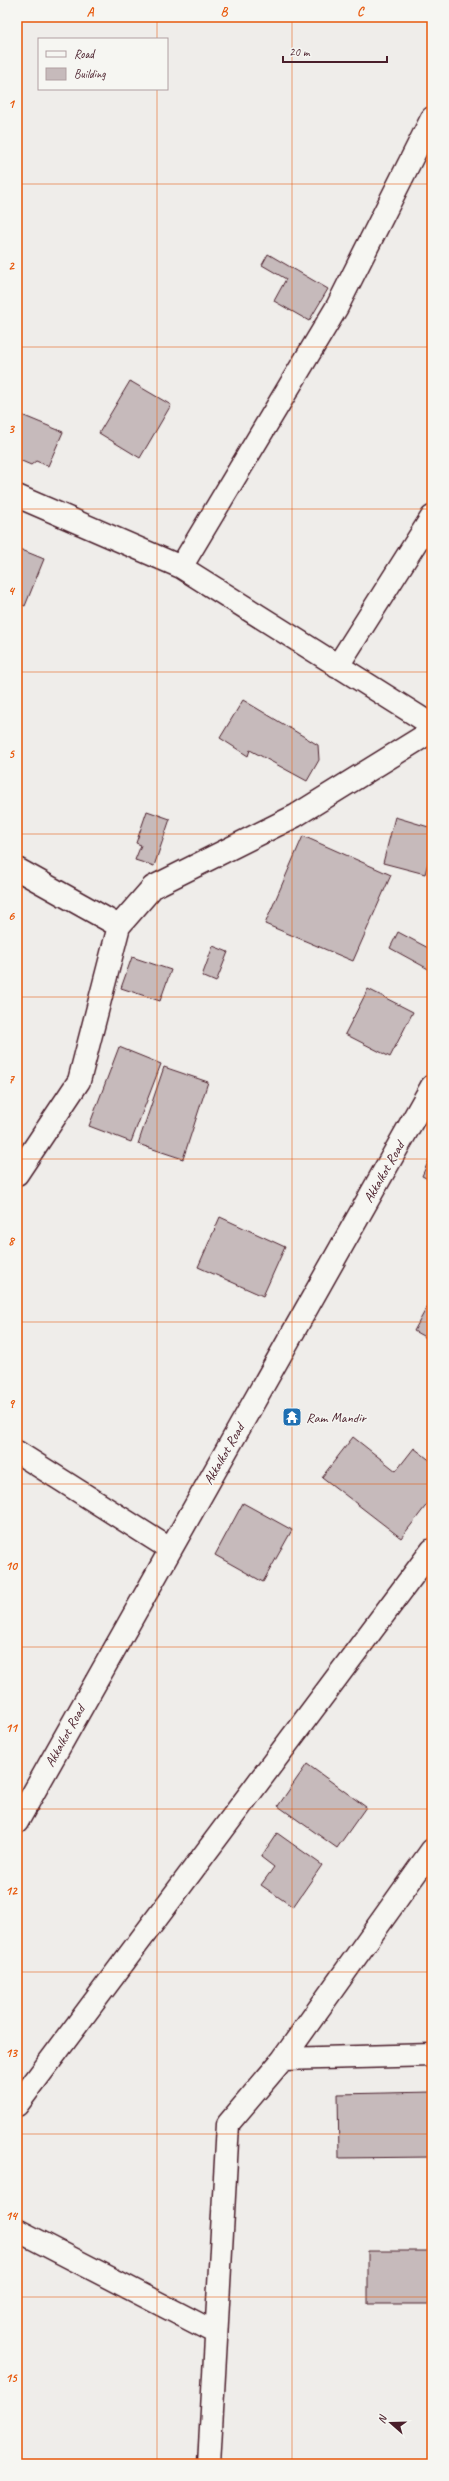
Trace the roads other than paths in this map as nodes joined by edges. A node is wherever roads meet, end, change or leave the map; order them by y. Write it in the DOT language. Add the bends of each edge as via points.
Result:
graph roads {
  1 [pos="432,118"];
  2 [pos="17,496"];
  3 [pos="432,517"];
  4 [pos="181,567"];
  5 [pos="337,667"];
  6 [pos="432,725"];
  7 [pos="432,731"];
  8 [pos="17,869"];
  9 [pos="119,926"];
  10 [pos="432,1086"];
  11 [pos="17,1174"];
  12 [pos="17,1452"];
  13 [pos="170,1549"];
  14 [pos="432,1550"];
  15 [pos="17,1822"];
  16 [pos="432,1850"];
  17 [pos="432,2055"];
  18 [pos="283,2059"];
  19 [pos="17,2105"];
  20 [pos="17,2230"];
  21 [pos="216,2333"];
  22 [pos="209,2464"];
  1 -- 4 [label="street" via="337,307"];
  2 -- 4 [label="street"];
  3 -- 5 [label="street"];
  4 -- 5 [label="street"];
  5 -- 6 [label="street"];
  7 -- 9 [label="street" via="296,816 153,887"];
  8 -- 9 [label="street"];
  9 -- 11 [label="street" via="80,1081"];
  10 -- 13 [label="street, Akkalkot Road"];
  12 -- 13 [label="street"];
  13 -- 15 [label="street, Akkalkot Road"];
  14 -- 19 [label="street"];
  16 -- 18 [label="street"];
  17 -- 18 [label="street"];
  18 -- 21 [label="street" via="228,2124"];
  20 -- 21 [label="street"];
  21 -- 22 [label="street"];
}
